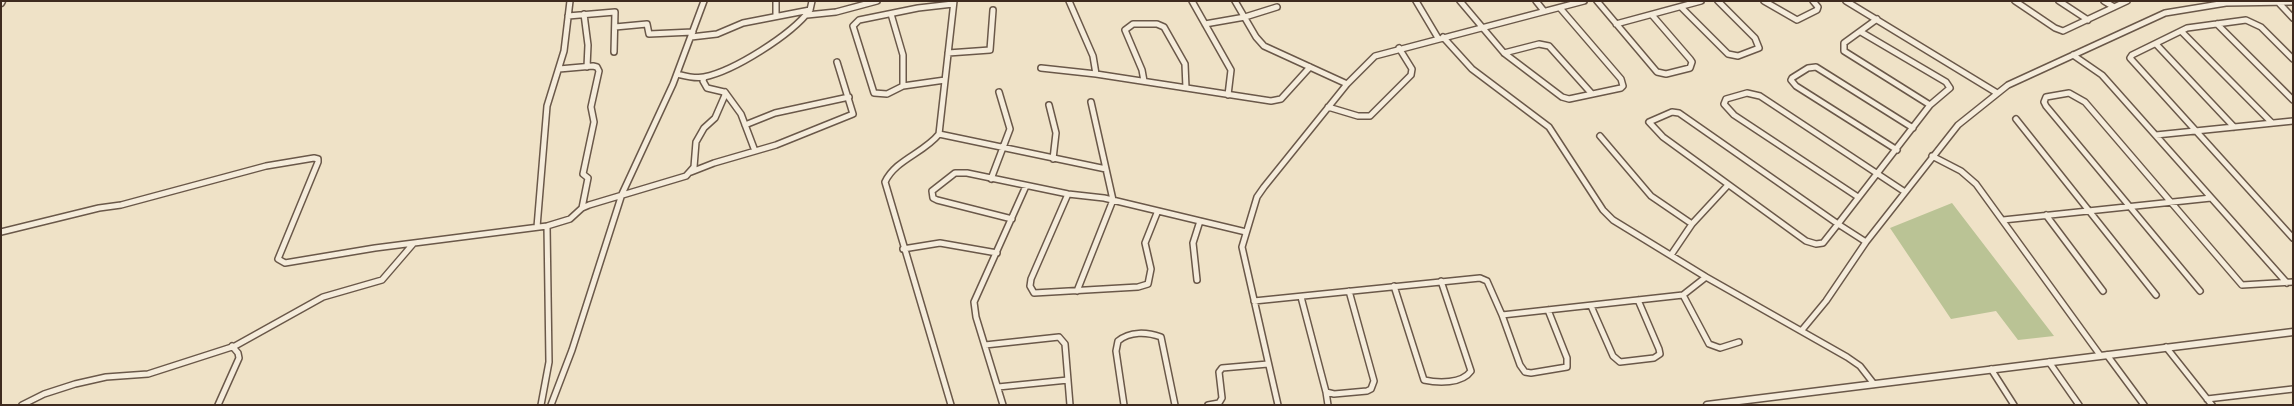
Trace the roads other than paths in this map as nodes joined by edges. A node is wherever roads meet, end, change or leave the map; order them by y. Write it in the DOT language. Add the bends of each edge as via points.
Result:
graph roads {
  1 [pos="570,1"];
  2 [pos="704,1"];
  3 [pos="776,1"];
  4 [pos="812,1"];
  5 [pos="877,1"];
  6 [pos="1069,1"];
  7 [pos="1192,1"];
  8 [pos="1235,1"];
  9 [pos="1416,1"];
  10 [pos="1460,1"];
  11 [pos="1536,1"];
  12 [pos="1597,1"];
  13 [pos="1701,1"];
  14 [pos="1718,1"];
  15 [pos="1764,1"];
  16 [pos="1813,1"];
  17 [pos="1846,1"];
  18 [pos="2015,1"];
  19 [pos="2059,1"];
  20 [pos="2104,1"];
  21 [pos="2127,1"];
  22 [pos="1580,2"];
  23 [pos="2225,2"];
  24 [pos="2263,2"];
  25 [pos="2278,2"];
  26 [pos="2293,2"];
  27 [pos="954,3"];
  28 [pos="1277,7"];
  29 [pos="1681,7"];
  30 [pos="2114,7"];
  31 [pos="1560,8"];
  32 [pos="993,10"];
  33 [pos="1544,11"];
  34 [pos="808,12"];
  35 [pos="584,14"];
  36 [pos="892,14"];
  37 [pos="1652,15"];
  38 [pos="568,16"];
  39 [pos="776,16"];
  40 [pos="1245,17"];
  41 [pos="2293,18"];
  42 [pos="1877,20"];
  43 [pos="2088,20"];
  44 [pos="1205,24"];
  45 [pos="1616,24"];
  46 [pos="2217,24"];
  47 [pos="616,27"];
  48 [pos="1481,27"];
  49 [pos="1861,32"];
  50 [pos="2182,32"];
  51 [pos="692,35"];
  52 [pos="1440,38"];
  53 [pos="2156,44"];
  54 [pos="1399,48"];
  55 [pos="614,52"];
  56 [pos="948,53"];
  57 [pos="1504,53"];
  58 [pos="2073,55"];
  59 [pos="2293,59"];
  60 [pos="837,62"];
  61 [pos="587,67"];
  62 [pos="1310,67"];
  63 [pos="1041,68"];
  64 [pos="558,70"];
  65 [pos="676,74"];
  66 [pos="1096,74"];
  67 [pos="704,77"];
  68 [pos="946,80"];
  69 [pos="1144,81"];
  70 [pos="1347,84"];
  71 [pos="903,86"];
  72 [pos="1186,88"];
  73 [pos="724,92"];
  74 [pos="999,92"];
  75 [pos="1997,93"];
  76 [pos="1592,94"];
  77 [pos="1228,95"];
  78 [pos="849,97"];
  79 [pos="2293,100"];
  80 [pos="1091,102"];
  81 [pos="1049,105"];
  82 [pos="1930,105"];
  83 [pos="1328,107"];
  84 [pos="2016,119"];
  85 [pos="2293,121"];
  86 [pos="2272,123"];
  87 [pos="745,125"];
  88 [pos="2234,127"];
  89 [pos="1913,128"];
  90 [pos="2195,131"];
  91 [pos="939,134"];
  92 [pos="2156,135"];
  93 [pos="1600,136"];
  94 [pos="1004,148"];
  95 [pos="1897,150"];
  96 [pos="755,151"];
  97 [pos="1932,156"];
  98 [pos="1053,159"];
  99 [pos="1106,169"];
  100 [pos="691,172"];
  101 [pos="1878,175"];
  102 [pos="991,179"];
  103 [pos="1728,185"];
  104 [pos="1026,186"];
  105 [pos="1905,192"];
  106 [pos="622,194"];
  107 [pos="1068,194"];
  108 [pos="1858,197"];
  109 [pos="2212,198"];
  110 [pos="1113,200"];
  111 [pos="2170,202"];
  112 [pos="2131,206"];
  113 [pos="582,208"];
  114 [pos="2089,211"];
  115 [pos="1157,212"];
  116 [pos="2046,215"];
  117 [pos="1012,219"];
  118 [pos="2003,220"];
  119 [pos="1200,221"];
  120 [pos="1692,224"];
  121 [pos="1838,224"];
  122 [pos="547,226"];
  123 [pos="537,227"];
  124 [pos="1,232"];
  125 [pos="1246,232"];
  126 [pos="2293,238"];
  127 [pos="1866,242"];
  128 [pos="413,244"];
  129 [pos="903,249"];
  130 [pos="997,253"];
  131 [pos="1671,255"];
  132 [pos="1706,277"];
  133 [pos="1197,280"];
  134 [pos="1441,281"];
  135 [pos="2290,283"];
  136 [pos="1394,286"];
  137 [pos="1077,291"];
  138 [pos="1349,291"];
  139 [pos="2103,291"];
  140 [pos="2200,291"];
  141 [pos="1683,295"];
  142 [pos="2156,295"];
  143 [pos="1301,297"];
  144 [pos="1638,300"];
  145 [pos="1254,301"];
  146 [pos="1591,306"];
  147 [pos="1548,310"];
  148 [pos="1502,315"];
  149 [pos="1802,330"];
  150 [pos="2293,332"];
  151 [pos="1739,342"];
  152 [pos="985,345"];
  153 [pos="232,346"];
  154 [pos="2166,347"];
  155 [pos="2103,355"];
  156 [pos="2049,362"];
  157 [pos="1268,364"];
  158 [pos="1991,369"];
  159 [pos="1068,380"];
  160 [pos="1874,384"];
  161 [pos="998,386"];
  162 [pos="2293,388"];
  163 [pos="1326,392"];
  164 [pos="2207,399"];
  165 [pos="22,405"];
  166 [pos="218,405"];
  167 [pos="541,405"];
  168 [pos="551,405"];
  169 [pos="951,405"];
  170 [pos="1003,405"];
  171 [pos="1070,405"];
  172 [pos="1124,405"];
  173 [pos="1175,405"];
  174 [pos="1208,405"];
  175 [pos="1278,405"];
  176 [pos="1328,405"];
  177 [pos="1707,405"];
  178 [pos="2014,405"];
  179 [pos="2080,405"];
  180 [pos="2144,405"];
  181 [pos="2212,405"];
  1 -- 38 [label="street"];
  2 -- 51 [label="street"];
  3 -- 39 [label="street"];
  4 -- 34 [label="street"];
  5 -- 34 [label="street" via="836,12"];
  6 -- 66 [label="street" via="1093,56"];
  7 -- 44 [label="street"];
  8 -- 40 [label="street"];
  9 -- 52 [label="street"];
  10 -- 48 [label="street"];
  11 -- 33 [label="street"];
  12 -- 45 [label="street"];
  13 -- 29 [label="street"];
  14 -- 29 [label="street" via="1754,38 1759,48 1738,56 1728,54"];
  15 -- 16 [label="street" via="1797,20 1817,10"];
  17 -- 42 [label="street"];
  18 -- 43 [label="street" via="2060,30 2065,31"];
  19 -- 43 [label="street"];
  20 -- 30 [label="street"];
  21 -- 30 [label="street"];
  22 -- 31 [label="street"];
  23 -- 24 [label="street"];
  23 -- 58 [label="street" via="2166,12"];
  24 -- 25 [label="street"];
  25 -- 26 [label="street"];
  25 -- 41 [label="street"];
  27 -- 36 [label="street"];
  27 -- 56 [label="street"];
  28 -- 40 [label="street"];
  29 -- 37 [label="street"];
  30 -- 43 [label="street"];
  31 -- 33 [label="street"];
  31 -- 76 [label="street" via="1622,79 1621,88"];
  32 -- 56 [label="street" via="990,50"];
  33 -- 48 [label="street"];
  34 -- 39 [label="street"];
  34 -- 67 [label="street" via="801,21 749,58"];
  35 -- 38 [label="street"];
  35 -- 47 [label="street" via="613,11"];
  35 -- 61 [label="street"];
  36 -- 71 [label="street" via="903,55"];
  36 -- 71 [label="street" via="858,20 853,29 874,93 886,94"];
  37 -- 45 [label="street"];
  37 -- 45 [label="street" via="1690,59 1690,68 1659,74"];
  38 -- 64 [label="street"];
  39 -- 51 [label="street" via="743,23 717,34"];
  40 -- 44 [label="street"];
  40 -- 62 [label="street" via="1264,46"];
  42 -- 49 [label="street"];
  42 -- 75 [label="street"];
  44 -- 77 [label="street" via="1231,70"];
  46 -- 50 [label="street" via="2187,28"];
  46 -- 59 [label="street" via="2246,20 2256,23"];
  46 -- 79 [label="street"];
  47 -- 51 [label="street" via="647,24 649,34"];
  47 -- 55 [label="street"];
  48 -- 52 [label="street"];
  48 -- 57 [label="street"];
  49 -- 82 [label="street" via="1844,43 1844,51"];
  49 -- 82 [label="street" via="1949,85 1947,92"];
  50 -- 53 [label="street"];
  50 -- 86 [label="street"];
  51 -- 65 [label="street"];
  52 -- 54 [label="street"];
  52 -- 131 [label="street" via="1472,68 1549,127 1608,216"];
  53 -- 88 [label="street"];
  53 -- 90 [label="street" via="2132,55 2130,60"];
  54 -- 70 [label="street" via="1375,56"];
  54 -- 83 [label="street" via="1412,69 1411,75 1370,116 1358,116"];
  56 -- 68 [label="street"];
  57 -- 76 [label="street" via="1562,97"];
  57 -- 76 [label="street" via="1539,44 1550,46"];
  58 -- 75 [label="street"];
  58 -- 92 [label="street" via="2102,75"];
  60 -- 78 [label="street"];
  61 -- 64 [label="street"];
  61 -- 113 [label="street" via="597,67 599,71 591,107 594,122 583,174 588,178"];
  62 -- 70 [label="street"];
  62 -- 77 [label="street" via="1277,101"];
  63 -- 66 [label="street"];
  64 -- 123 [label="street" via="547,106"];
  65 -- 67 [label="street"];
  65 -- 106 [label="street"];
  66 -- 69 [label="street"];
  67 -- 73 [label="street" via="702,81 707,88"];
  68 -- 71 [label="street"];
  68 -- 91 [label="street"];
  69 -- 72 [label="street"];
  69 -- 72 [label="street" via="1125,30 1133,24 1157,24 1168,30 1185,64"];
  70 -- 83 [label="street"];
  72 -- 77 [label="street"];
  73 -- 87 [label="street"];
  73 -- 100 [label="street" via="715,118 696,142 696,161"];
  74 -- 94 [label="street" via="1009,124"];
  75 -- 97 [label="street" via="1958,125"];
  78 -- 87 [label="street" via="775,113"];
  78 -- 96 [label="street" via="853,114"];
  80 -- 99 [label="street"];
  81 -- 98 [label="street" via="1056,133"];
  82 -- 89 [label="street"];
  83 -- 125 [label="street" via="1260,192"];
  84 -- 114 [label="street"];
  85 -- 86 [label="street"];
  86 -- 88 [label="street"];
  87 -- 96 [label="street"];
  88 -- 90 [label="street"];
  89 -- 95 [label="street"];
  89 -- 95 [label="street" via="1816,67 1792,78 1796,86"];
  90 -- 92 [label="street"];
  90 -- 126 [label="street"];
  91 -- 94 [label="street"];
  91 -- 129 [label="street" via="933,143 885,178"];
  92 -- 109 [label="street"];
  93 -- 120 [label="street" via="1651,196"];
  94 -- 98 [label="street"];
  94 -- 102 [label="street"];
  95 -- 101 [label="street"];
  96 -- 100 [label="street"];
  97 -- 105 [label="street"];
  97 -- 118 [label="street" via="1972,179"];
  98 -- 99 [label="street"];
  99 -- 110 [label="street"];
  100 -- 106 [label="street" via="678,179"];
  101 -- 105 [label="street"];
  101 -- 108 [label="street"];
  101 -- 108 [label="street" via="1752,92 1745,91 1726,99 1724,104 1734,115"];
  102 -- 104 [label="street"];
  102 -- 117 [label="street" via="955,173 936,187 932,195 943,202"];
  103 -- 120 [label="street"];
  103 -- 121 [label="street" via="1811,244 1823,243"];
  103 -- 121 [label="street" via="1663,138 1649,122 1679,112"];
  104 -- 107 [label="street"];
  104 -- 117 [label="street"];
  105 -- 127 [label="street"];
  106 -- 113 [label="street"];
  106 -- 168 [label="street"];
  107 -- 110 [label="street"];
  107 -- 137 [label="street" via="1030,286 1038,293"];
  108 -- 121 [label="street"];
  109 -- 111 [label="street"];
  109 -- 135 [label="street"];
  110 -- 115 [label="street"];
  110 -- 137 [label="street"];
  111 -- 112 [label="street"];
  111 -- 112 [label="street" via="2080,98 2063,92 2046,97 2046,106"];
  111 -- 135 [label="street" via="2242,285"];
  112 -- 114 [label="street"];
  112 -- 140 [label="street"];
  113 -- 122 [label="street" via="570,219"];
  114 -- 116 [label="street"];
  114 -- 142 [label="street"];
  115 -- 119 [label="street"];
  115 -- 137 [label="street" via="1146,236 1151,275 1148,284"];
  116 -- 118 [label="street"];
  116 -- 139 [label="street"];
  117 -- 130 [label="street"];
  118 -- 155 [label="street"];
  119 -- 125 [label="street"];
  119 -- 133 [label="street" via="1193,243"];
  120 -- 131 [label="street"];
  121 -- 127 [label="street"];
  122 -- 123 [label="street"];
  122 -- 167 [label="street" via="549,362"];
  123 -- 128 [label="street"];
  124 -- 128 [label="street" via="96,208 121,205 266,166 316,158 318,162 280,253 280,261 285,263"];
  125 -- 145 [label="street" via="1243,252"];
  127 -- 149 [label="street"];
  128 -- 153 [label="street" via="382,280 323,297"];
  129 -- 130 [label="street" via="940,243"];
  129 -- 169 [label="street"];
  130 -- 152 [label="street" via="974,302"];
  131 -- 132 [label="street"];
  132 -- 141 [label="street"];
  132 -- 149 [label="street"];
  134 -- 136 [label="street"];
  134 -- 136 [label="street" via="1471,371 1463,379 1424,380"];
  134 -- 148 [label="street" via="1484,278"];
  136 -- 138 [label="street"];
  138 -- 143 [label="street"];
  138 -- 163 [label="street" via="1374,386 1367,391"];
  141 -- 144 [label="street"];
  141 -- 151 [label="street" via="1708,344 1720,348"];
  143 -- 145 [label="street"];
  143 -- 163 [label="street"];
  144 -- 146 [label="street"];
  144 -- 146 [label="street" via="1659,349 1660,354 1654,358 1616,360"];
  145 -- 157 [label="street"];
  146 -- 147 [label="street"];
  147 -- 148 [label="street"];
  147 -- 148 [label="street" via="1567,358 1567,367 1531,373 1525,372 1520,365"];
  149 -- 160 [label="street" via="1860,366"];
  150 -- 154 [label="street"];
  152 -- 159 [label="street" via="1060,337 1065,344"];
  152 -- 161 [label="street"];
  153 -- 165 [label="street" via="148,374 75,384"];
  153 -- 166 [label="street" via="239,358"];
  154 -- 155 [label="street"];
  154 -- 164 [label="street"];
  155 -- 156 [label="street"];
  155 -- 180 [label="street"];
  156 -- 158 [label="street"];
  156 -- 179 [label="street"];
  157 -- 174 [label="street" via="1222,368 1219,376 1222,398"];
  157 -- 175 [label="street"];
  158 -- 160 [label="street"];
  158 -- 178 [label="street"];
  159 -- 161 [label="street"];
  159 -- 171 [label="street"];
  160 -- 177 [label="street"];
  161 -- 170 [label="street"];
  162 -- 164 [label="street"];
  163 -- 176 [label="street"];
  164 -- 181 [label="street"];
  172 -- 173 [label="street" via="1116,351 1118,341 1129,334 1160,337"];
}
